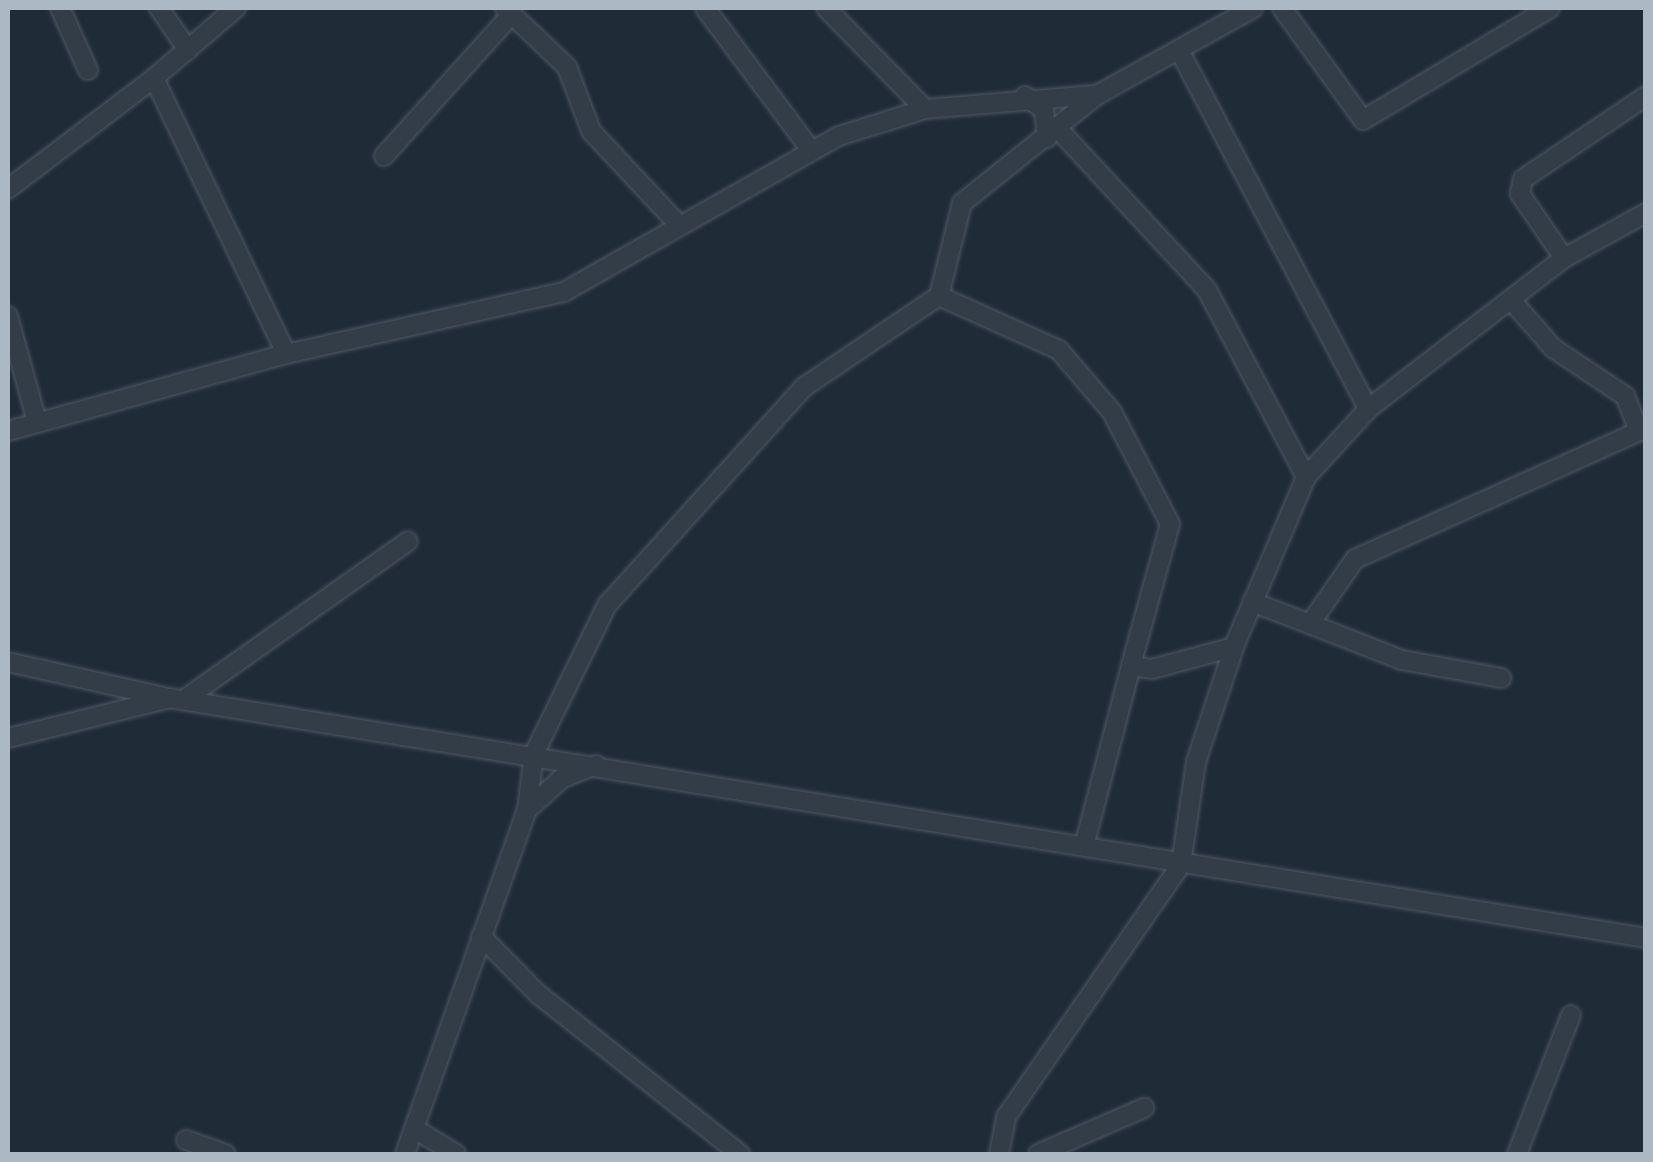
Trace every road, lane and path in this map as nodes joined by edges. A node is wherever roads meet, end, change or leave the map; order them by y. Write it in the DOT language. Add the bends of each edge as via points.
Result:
graph roads {
  1 [pos="60,8"];
  2 [pos="158,8"];
  3 [pos="236,8"];
  4 [pos="705,8"];
  5 [pos="826,8"];
  6 [pos="1252,8"];
  7 [pos="1282,8"];
  8 [pos="1550,8"];
  9 [pos="508,11"];
  10 [pos="188,50"];
  11 [pos="1179,50"];
  12 [pos="88,70"];
  13 [pos="154,78"];
  14 [pos="1097,95"];
  15 [pos="1025,96"];
  16 [pos="1646,96"];
  17 [pos="925,109"];
  18 [pos="1053,134"];
  19 [pos="810,149"];
  20 [pos="384,156"];
  21 [pos="8,189"];
  22 [pos="1646,212"];
  23 [pos="678,224"];
  24 [pos="1564,258"];
  25 [pos="939,296"];
  26 [pos="1511,300"];
  27 [pos="8,316"];
  28 [pos="286,354"];
  29 [pos="1368,409"];
  30 [pos="37,422"];
  31 [pos="1642,429"];
  32 [pos="8,431"];
  33 [pos="1306,476"];
  34 [pos="408,541"];
  35 [pos="1252,602"];
  36 [pos="1310,624"];
  37 [pos="1234,647"];
  38 [pos="8,662"];
  39 [pos="1131,666"];
  40 [pos="1501,678"];
  41 [pos="177,698"];
  42 [pos="8,738"];
  43 [pos="534,754"];
  44 [pos="600,764"];
  45 [pos="527,810"];
  46 [pos="1084,843"];
  47 [pos="1180,864"];
  48 [pos="481,936"];
  49 [pos="1646,938"];
  50 [pos="1571,1015"];
  51 [pos="1144,1108"];
  52 [pos="415,1129"];
  53 [pos="186,1140"];
  54 [pos="226,1154"];
  55 [pos="405,1154"];
  56 [pos="456,1154"];
  57 [pos="740,1154"];
  58 [pos="999,1154"];
  59 [pos="1038,1154"];
  60 [pos="1517,1154"];
  1 -- 12 [label="street"];
  2 -- 10 [label="street"];
  3 -- 10 [label="street"];
  4 -- 19 [label="street"];
  5 -- 17 [label="street"];
  6 -- 11 [label="street"];
  7 -- 8 [label="street" via="1363,120"];
  9 -- 20 [label="street"];
  9 -- 23 [label="street" via="566,67 591,131"];
  10 -- 13 [label="street"];
  11 -- 14 [label="street"];
  11 -- 29 [label="street"];
  13 -- 21 [label="street"];
  13 -- 28 [label="street"];
  14 -- 15 [label="street"];
  14 -- 18 [label="street"];
  15 -- 17 [label="street"];
  15 -- 18 [label="street" via="1044,110"];
  16 -- 24 [label="street" via="1522,178 1520,194"];
  17 -- 19 [label="street"];
  18 -- 25 [label="street" via="962,203"];
  18 -- 33 [label="street" via="1207,290"];
  19 -- 23 [label="street"];
  22 -- 24 [label="street"];
  23 -- 28 [label="street" via="637,257 564,292"];
  24 -- 26 [label="street"];
  25 -- 39 [label="street" via="1059,350 1112,412 1162,508 1168,547"];
  25 -- 43 [label="street" via="812,380 732,458 607,604"];
  26 -- 29 [label="street"];
  26 -- 31 [label="street" via="1553,348 1625,396"];
  27 -- 30 [label="street"];
  28 -- 30 [label="street"];
  29 -- 33 [label="street"];
  30 -- 32 [label="street"];
  31 -- 36 [label="street" via="1355,559"];
  33 -- 35 [label="street"];
  34 -- 41 [label="street"];
  35 -- 36 [label="street"];
  35 -- 37 [label="street"];
  36 -- 40 [label="street" via="1402,660"];
  37 -- 39 [label="street" via="1152,669"];
  37 -- 47 [label="street" via="1196,762"];
  38 -- 41 [label="street"];
  39 -- 46 [label="street"];
  41 -- 42 [label="street"];
  41 -- 43 [label="street"];
  43 -- 44 [label="street"];
  43 -- 45 [label="street"];
  44 -- 45 [label="street" via="561,779"];
  44 -- 46 [label="street"];
  45 -- 48 [label="street"];
  46 -- 47 [label="street"];
  47 -- 49 [label="street"];
  47 -- 58 [label="street" via="1006,1117"];
  48 -- 52 [label="street"];
  48 -- 57 [label="street" via="538,994"];
  50 -- 60 [label="street"];
  51 -- 59 [label="street"];
  52 -- 55 [label="street"];
  52 -- 56 [label="street"];
  53 -- 54 [label="street"];
}
